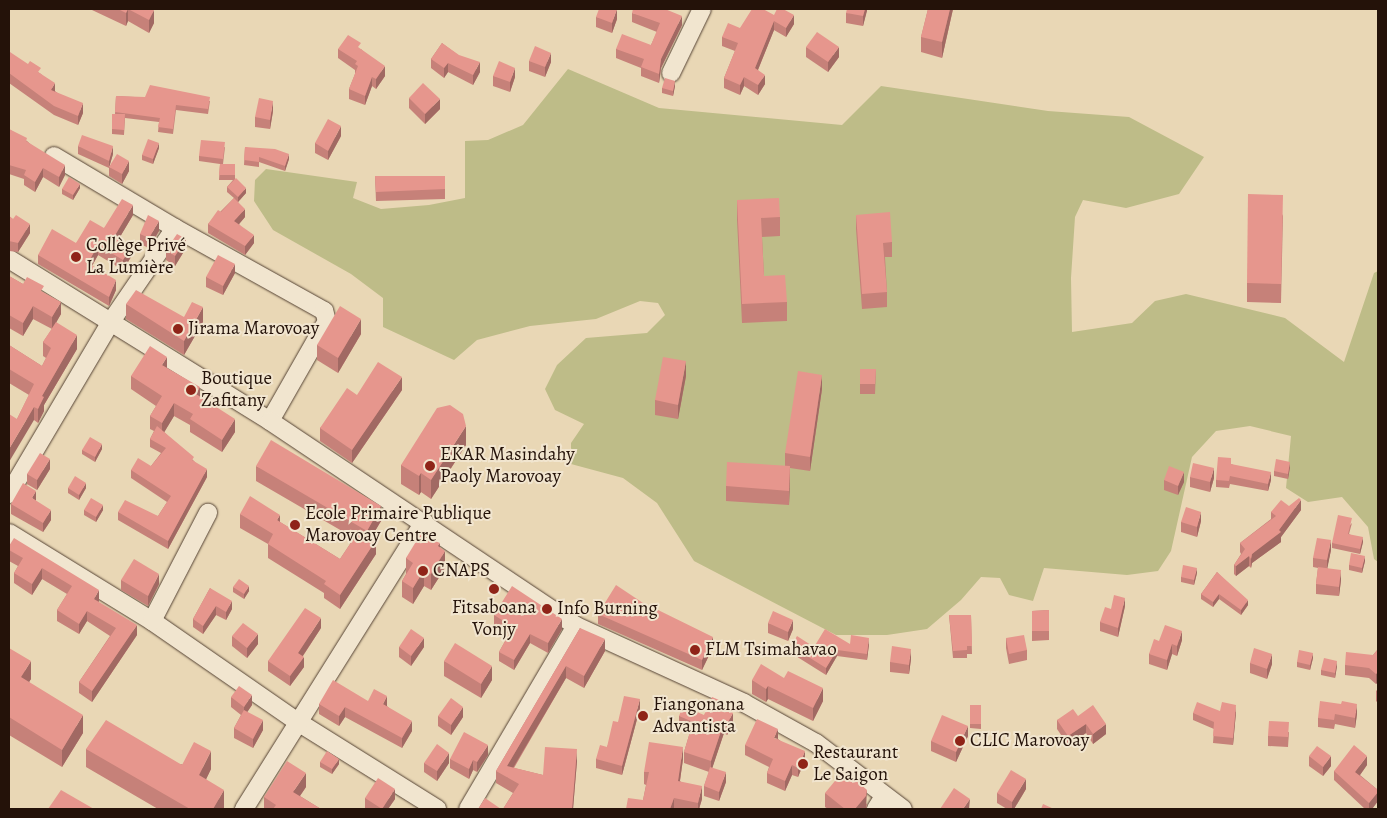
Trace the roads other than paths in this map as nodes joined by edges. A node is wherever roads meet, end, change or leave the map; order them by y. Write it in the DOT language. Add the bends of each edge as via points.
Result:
graph roads {
  1 [pos="702,9"];
  2 [pos="671,73"];
  3 [pos="54,156"];
  4 [pos="175,228"];
  5 [pos="9,260"];
  6 [pos="110,323"];
  7 [pos="270,421"];
  8 [pos="9,494"];
  9 [pos="208,513"];
  10 [pos="424,522"];
  11 [pos="9,533"];
  12 [pos="152,621"];
  13 [pos="576,626"];
  14 [pos="298,722"];
  15 [pos="880,803"];
  16 [pos="244,809"];
  17 [pos="436,809"];
  18 [pos="468,809"];
  19 [pos="903,809"];
  1 -- 2 [label="street"];
  3 -- 4 [label="street"];
  4 -- 6 [label="street"];
  4 -- 7 [label="street" via="324,311 327,321"];
  5 -- 6 [label="street"];
  6 -- 7 [label="street"];
  6 -- 8 [label="street"];
  7 -- 10 [label="street"];
  9 -- 12 [label="street"];
  10 -- 13 [label="street"];
  10 -- 14 [label="street"];
  11 -- 12 [label="street"];
  12 -- 14 [label="street"];
  13 -- 15 [label="street" via="744,704 816,743"];
  13 -- 18 [label="street"];
  14 -- 16 [label="street"];
  14 -- 17 [label="street"];
  15 -- 19 [label="street"];
}
